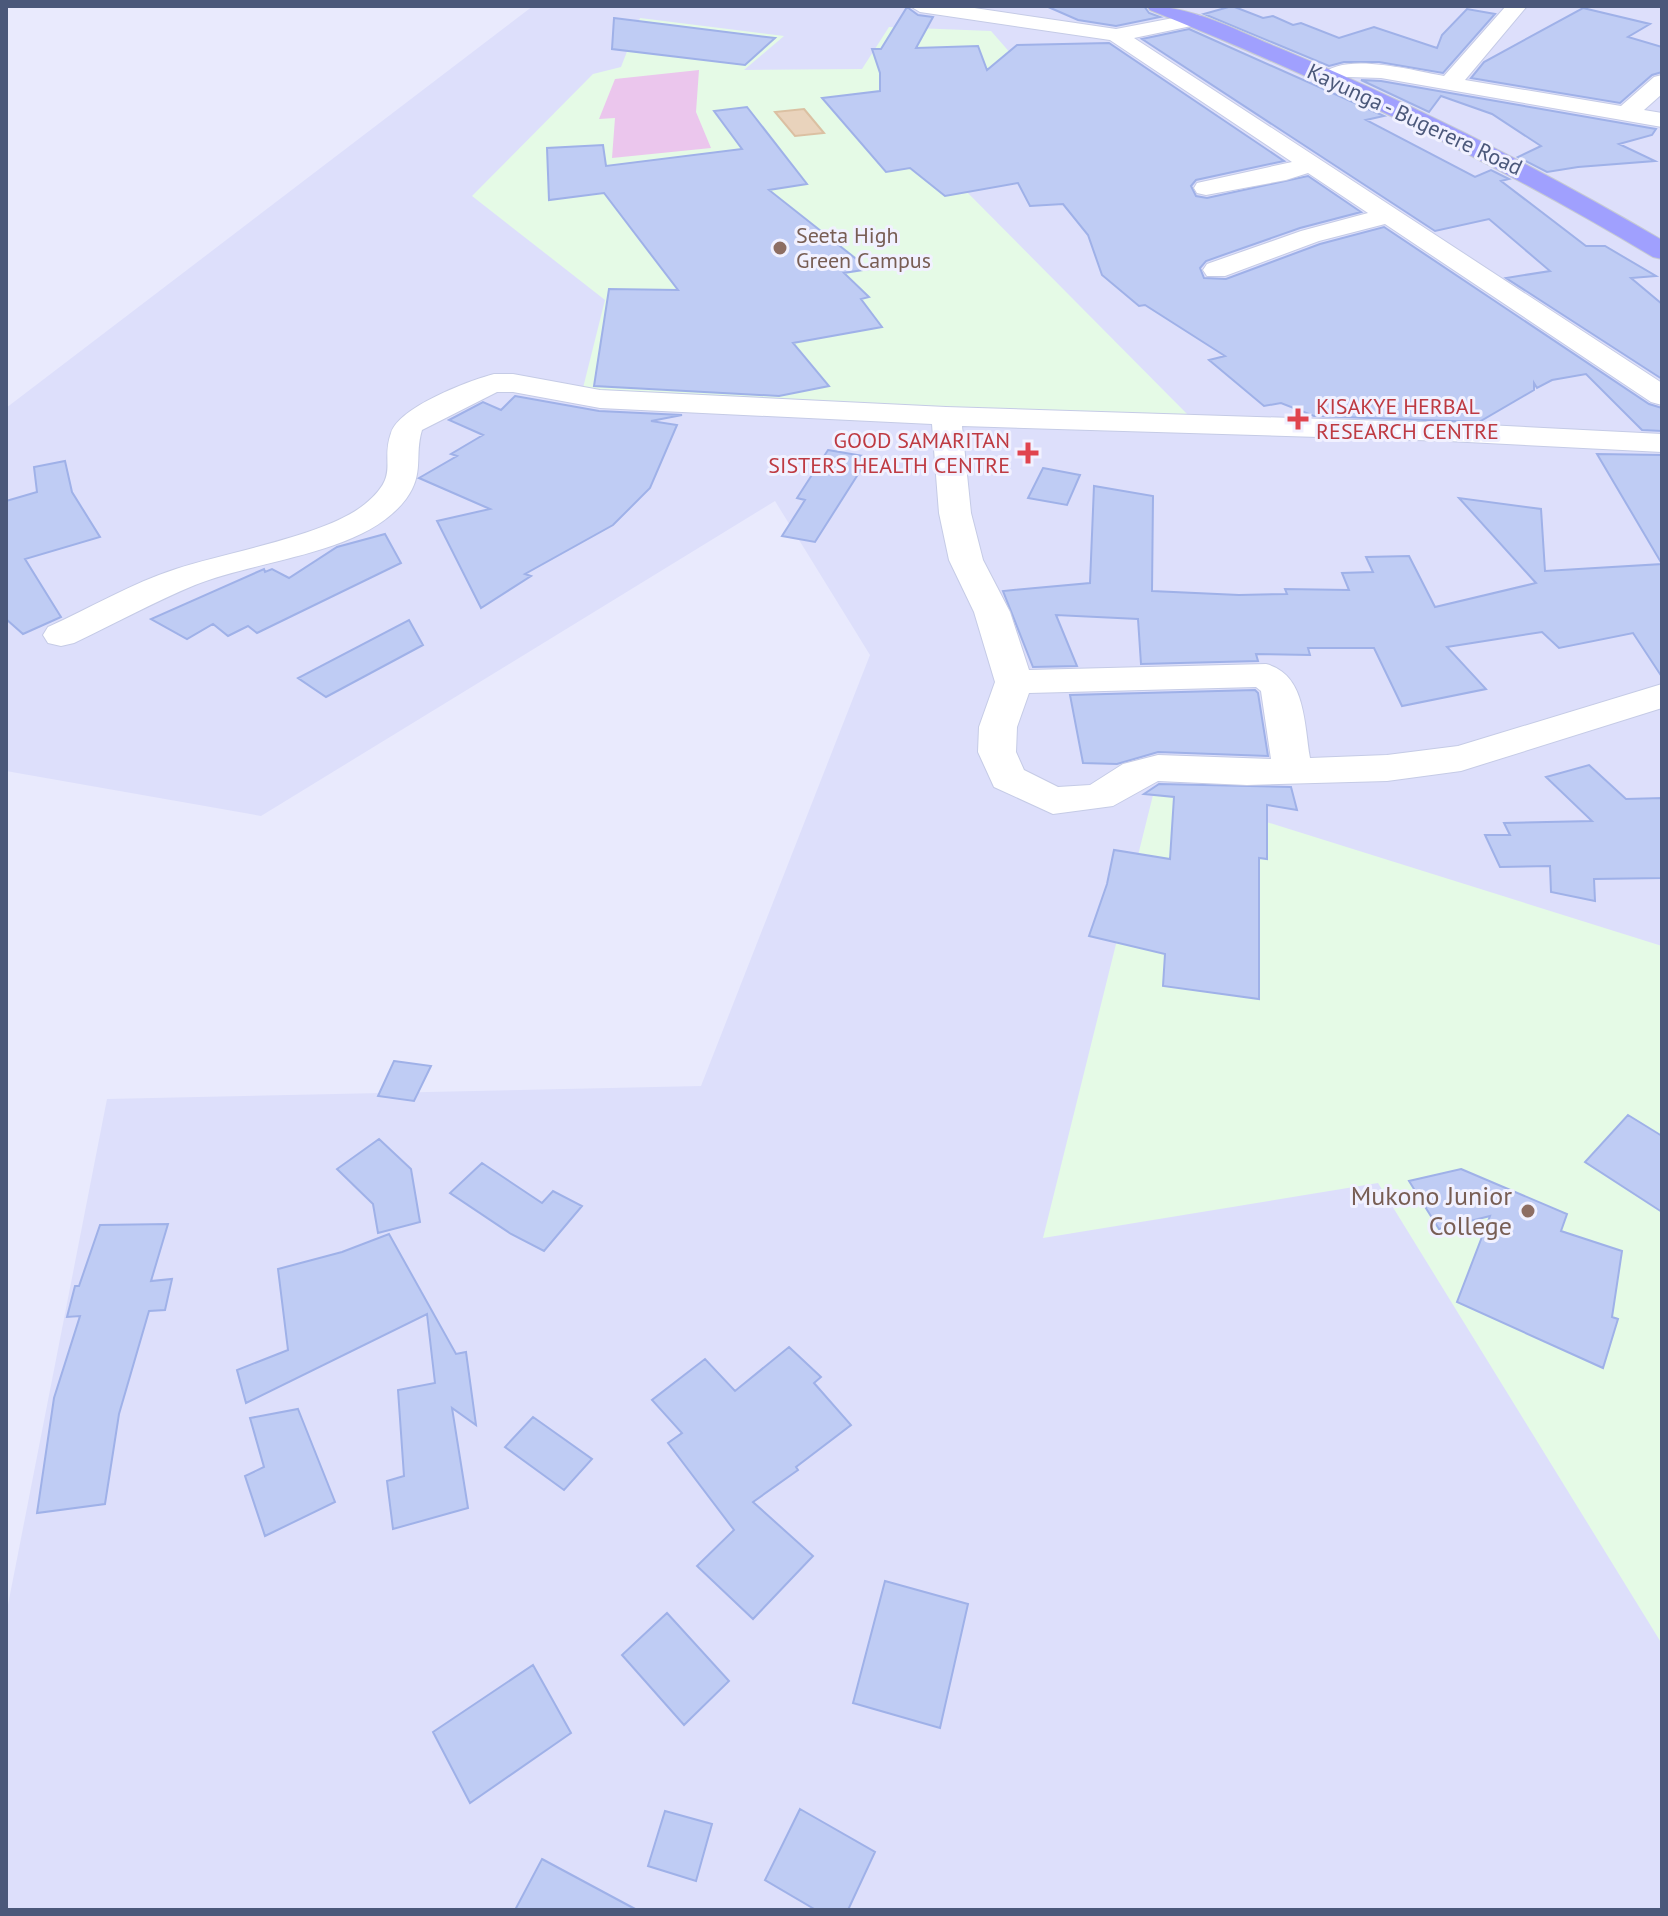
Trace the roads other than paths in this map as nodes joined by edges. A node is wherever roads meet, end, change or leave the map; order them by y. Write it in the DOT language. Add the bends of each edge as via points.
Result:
graph roads {
  1 [pos="920,6"];
  2 [pos="1157,6"];
  3 [pos="1517,6"];
  4 [pos="1194,20"];
  5 [pos="1116,35"];
  6 [pos="1331,77"];
  7 [pos="1662,82"];
  8 [pos="1450,83"];
  9 [pos="1626,114"];
  10 [pos="1662,120"];
  11 [pos="1312,163"];
  12 [pos="1206,188"];
  13 [pos="1389,215"];
  14 [pos="1662,251"];
  15 [pos="1216,270"];
  16 [pos="1662,396"];
  17 [pos="946,416"];
  18 [pos="1662,443"];
  19 [pos="61,635"];
  20 [pos="1014,682"];
  21 [pos="1662,696"];
  22 [pos="1292,771"];
  1 -- 5 [label="street"];
  2 -- 4 [label="main road, Kayunga - Bugerere Road"];
  3 -- 8 [label="street"];
  4 -- 5 [label="street"];
  4 -- 6 [label="main road, Kayunga - Bugerere Road"];
  5 -- 11 [label="street"];
  6 -- 8 [label="street" via="1361,70"];
  6 -- 14 [label="main road, Kayunga - Bugerere Road" via="1498,156"];
  7 -- 9 [label="street"];
  8 -- 9 [label="street"];
  9 -- 10 [label="street"];
  11 -- 12 [label="street"];
  11 -- 13 [label="street"];
  13 -- 15 [label="street"];
  13 -- 16 [label="street"];
  17 -- 18 [label="street"];
  17 -- 19 [label="street" via="600,399 494,383 410,424 403,435 402,477 390,498 354,527 185,577"];
  17 -- 20 [label="street" via="955,513 966,560 992,612"];
  20 -- 22 [label="street" via="1266,675 1279,688"];
  20 -- 22 [label="street" via="998,727 997,752 1008,778 1053,801 1099,797 1137,773 1158,768"];
  21 -- 22 [label="street" via="1461,758 1387,768"];
}
